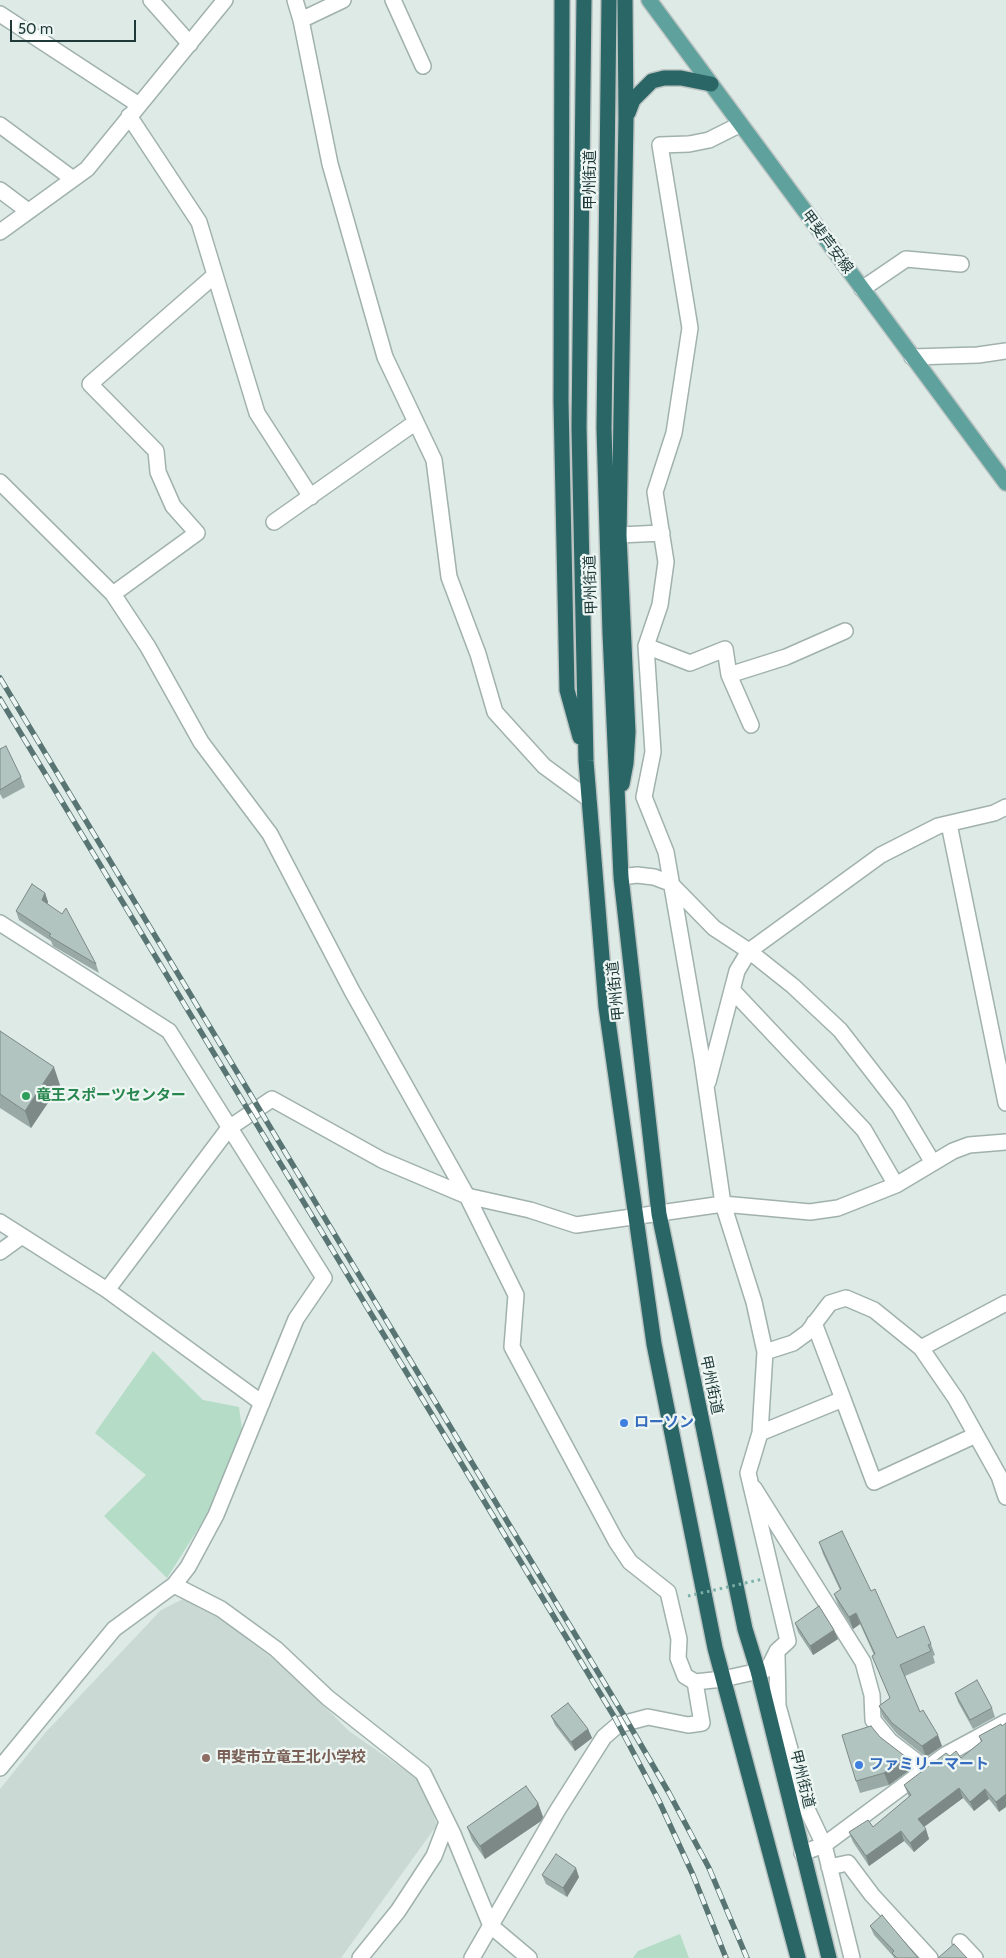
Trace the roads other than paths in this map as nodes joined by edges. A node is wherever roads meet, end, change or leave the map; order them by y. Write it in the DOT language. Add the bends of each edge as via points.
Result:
graph roads {
  1 [pos="151,0"];
  2 [pos="225,0"];
  3 [pos="295,0"];
  4 [pos="343,0"];
  5 [pos="393,0"];
  6 [pos="562,0"];
  7 [pos="584,0"];
  8 [pos="609,0"];
  9 [pos="625,0"];
  10 [pos="649,0"];
  11 [pos="0,14"];
  12 [pos="301,20"];
  13 [pos="190,44"];
  14 [pos="423,66"];
  15 [pos="711,84"];
  16 [pos="134,111"];
  17 [pos="626,118"];
  18 [pos="0,125"];
  19 [pos="740,125"];
  20 [pos="73,179"];
  21 [pos="0,190"];
  22 [pos="28,211"];
  23 [pos="0,232"];
  24 [pos="962,264"];
  25 [pos="215,275"];
  26 [pos="862,289"];
  27 [pos="1006,351"];
  28 [pos="912,357"];
  29 [pos="416,422"];
  30 [pos="0,482"];
  31 [pos="1006,483"];
  32 [pos="311,497"];
  33 [pos="274,522"];
  34 [pos="662,533"];
  35 [pos="619,535"];
  36 [pos="113,594"];
  37 [pos="845,632"];
  38 [pos="646,646"];
  39 [pos="729,674"];
  40 [pos="751,725"];
  41 [pos="586,761"];
  42 [pos="589,799"];
  43 [pos="1006,807"];
  44 [pos="618,810"];
  45 [pos="949,824"];
  46 [pos="621,877"];
  47 [pos="670,883"];
  48 [pos="0,924"];
  49 [pos="749,951"];
  50 [pos="732,990"];
  51 [pos="706,1089"];
  52 [pos="1006,1103"];
  53 [pos="229,1128"];
  54 [pos="1006,1142"];
  55 [pos="933,1163"];
  56 [pos="896,1185"];
  57 [pos="467,1196"];
  58 [pos="723,1204"];
  59 [pos="659,1214"];
  60 [pos="636,1218"];
  61 [pos="0,1222"];
  62 [pos="22,1236"];
  63 [pos="0,1252"];
  64 [pos="107,1290"];
  65 [pos="1006,1303"];
  66 [pos="814,1323"];
  67 [pos="921,1348"];
  68 [pos="765,1352"];
  69 [pos="843,1399"];
  70 [pos="262,1403"];
  71 [pos="760,1434"];
  72 [pos="976,1435"];
  73 [pos="748,1478"];
  74 [pos="1006,1497"];
  75 [pos="174,1585"];
  76 [pos="778,1651"];
  77 [pos="758,1671"];
  78 [pos="723,1679"];
  79 [pos="696,1682"];
  80 [pos="1006,1722"];
  81 [pos="0,1768"];
  82 [pos="925,1768"];
  83 [pos="447,1822"];
  84 [pos="824,1845"];
  85 [pos="802,1853"];
  86 [pos="829,1868"];
  87 [pos="491,1926"];
  88 [pos="960,1942"];
  89 [pos="360,1958"];
  90 [pos="472,1958"];
  91 [pos="529,1958"];
  92 [pos="798,1958"];
  93 [pos="829,1958"];
  94 [pos="852,1958"];
  95 [pos="930,1958"];
  96 [pos="975,1958"];
  1 -- 13 [label="street"];
  2 -- 13 [label="street"];
  3 -- 12 [label="street"];
  4 -- 12 [label="street"];
  5 -- 14 [label="street"];
  6 -- 41 [label="highway, 甲州街道" via="560,391 567,690"];
  7 -- 41 [label="highway, 甲州街道" via="580,427"];
  8 -- 44 [label="highway, 甲州街道" via="604,428"];
  9 -- 17 [label="highway"];
  10 -- 15 [label="main road, 甲斐芦安線"];
  11 -- 16 [label="street"];
  12 -- 29 [label="street" via="330,164 385,357"];
  13 -- 16 [label="street"];
  15 -- 17 [label="highway" via="681,78 652,81 633,100"];
  15 -- 19 [label="main road, 甲斐芦安線"];
  16 -- 20 [label="street" via="87,169"];
  16 -- 25 [label="street" via="199,222"];
  17 -- 35 [label="highway"];
  18 -- 20 [label="street"];
  19 -- 26 [label="main road, 甲斐芦安線"];
  19 -- 34 [label="street" via="709,140 660,145 690,328 674,434 655,492"];
  20 -- 22 [label="street"];
  21 -- 22 [label="street"];
  22 -- 23 [label="street"];
  24 -- 26 [label="street" via="906,259"];
  25 -- 32 [label="street" via="257,413"];
  25 -- 36 [label="street" via="90,384 156,450 158,472 173,506 197,534"];
  26 -- 28 [label="main road, 甲斐芦安線"];
  27 -- 28 [label="street"];
  28 -- 31 [label="main road, 甲斐芦安線"];
  29 -- 32 [label="street"];
  29 -- 42 [label="street" via="434,460 450,577 495,712 544,766"];
  30 -- 36 [label="street"];
  32 -- 33 [label="street"];
  34 -- 35 [label="street"];
  34 -- 38 [label="street" via="666,562 660,605"];
  35 -- 44 [label="highway" via="628,732"];
  36 -- 57 [label="street" via="148,647 201,742 270,834 352,991"];
  37 -- 39 [label="street" via="786,658"];
  38 -- 39 [label="street" via="690,663 725,649"];
  38 -- 47 [label="street" via="653,752 644,797 666,852"];
  39 -- 40 [label="street"];
  41 -- 42 [label="highway, 甲州街道"];
  42 -- 60 [label="highway, 甲州街道" via="606,1007"];
  43 -- 45 [label="street"];
  44 -- 46 [label="highway, 甲州街道"];
  45 -- 49 [label="street" via="938,826 881,855"];
  45 -- 52 [label="street"];
  46 -- 47 [label="street" via="654,877"];
  46 -- 59 [label="highway, 甲州街道"];
  47 -- 49 [label="street" via="714,928"];
  47 -- 51 [label="street"];
  48 -- 53 [label="street" via="169,1031"];
  49 -- 50 [label="street" via="737,971"];
  49 -- 55 [label="street" via="840,1030 899,1106"];
  50 -- 51 [label="street"];
  50 -- 56 [label="street" via="864,1130"];
  51 -- 58 [label="street"];
  53 -- 57 [label="street" via="272,1099 382,1160"];
  53 -- 64 [label="street"];
  53 -- 70 [label="street" via="324,1278 296,1319"];
  54 -- 55 [label="street" via="969,1145"];
  55 -- 56 [label="street"];
  56 -- 58 [label="street" via="838,1208 810,1212"];
  57 -- 60 [label="street" via="530,1210 576,1225"];
  57 -- 79 [label="street" via="516,1295 512,1347 616,1541 630,1562 668,1592 679,1639 678,1658 685,1676"];
  58 -- 59 [label="street"];
  58 -- 68 [label="street" via="754,1302"];
  59 -- 60 [label="street"];
  59 -- 77 [label="highway, 甲州街道" via="742,1619"];
  60 -- 78 [label="highway, 甲州街道" via="654,1344"];
  61 -- 62 [label="street"];
  62 -- 63 [label="street"];
  62 -- 64 [label="street"];
  64 -- 70 [label="street"];
  65 -- 67 [label="street"];
  66 -- 67 [label="street" via="830,1303 846,1298 874,1310"];
  66 -- 68 [label="street" via="793,1343"];
  66 -- 69 [label="street"];
  67 -- 72 [label="street"];
  68 -- 71 [label="street"];
  69 -- 71 [label="street"];
  69 -- 72 [label="street" via="874,1482"];
  70 -- 75 [label="street" via="216,1515 188,1567"];
  71 -- 73 [label="street"];
  72 -- 74 [label="street" via="999,1476"];
  73 -- 76 [label="street" via="788,1641"];
  73 -- 82 [label="street" via="863,1662 872,1695 873,1720 890,1741"];
  75 -- 81 [label="street" via="114,1629"];
  75 -- 83 [label="street" via="221,1609 276,1649 328,1698 423,1773"];
  76 -- 77 [label="street" via="768,1669"];
  76 -- 84 [label="street" via="778,1706 806,1807"];
  77 -- 78 [label="street"];
  77 -- 85 [label="highway, 甲州街道"];
  78 -- 79 [label="street"];
  78 -- 92 [label="highway, 甲州街道"];
  79 -- 87 [label="street" via="702,1722 688,1725 648,1717 618,1725 604,1737"];
  80 -- 82 [label="street"];
  82 -- 84 [label="street"];
  83 -- 87 [label="street"];
  83 -- 89 [label="street" via="434,1856 398,1910"];
  84 -- 85 [label="street"];
  84 -- 86 [label="street"];
  85 -- 93 [label="highway, 甲州街道"];
  86 -- 94 [label="street"];
  86 -- 95 [label="street" via="848,1864 872,1896"];
  87 -- 90 [label="street"];
  87 -- 91 [label="street"];
  88 -- 96 [label="street"];
}
